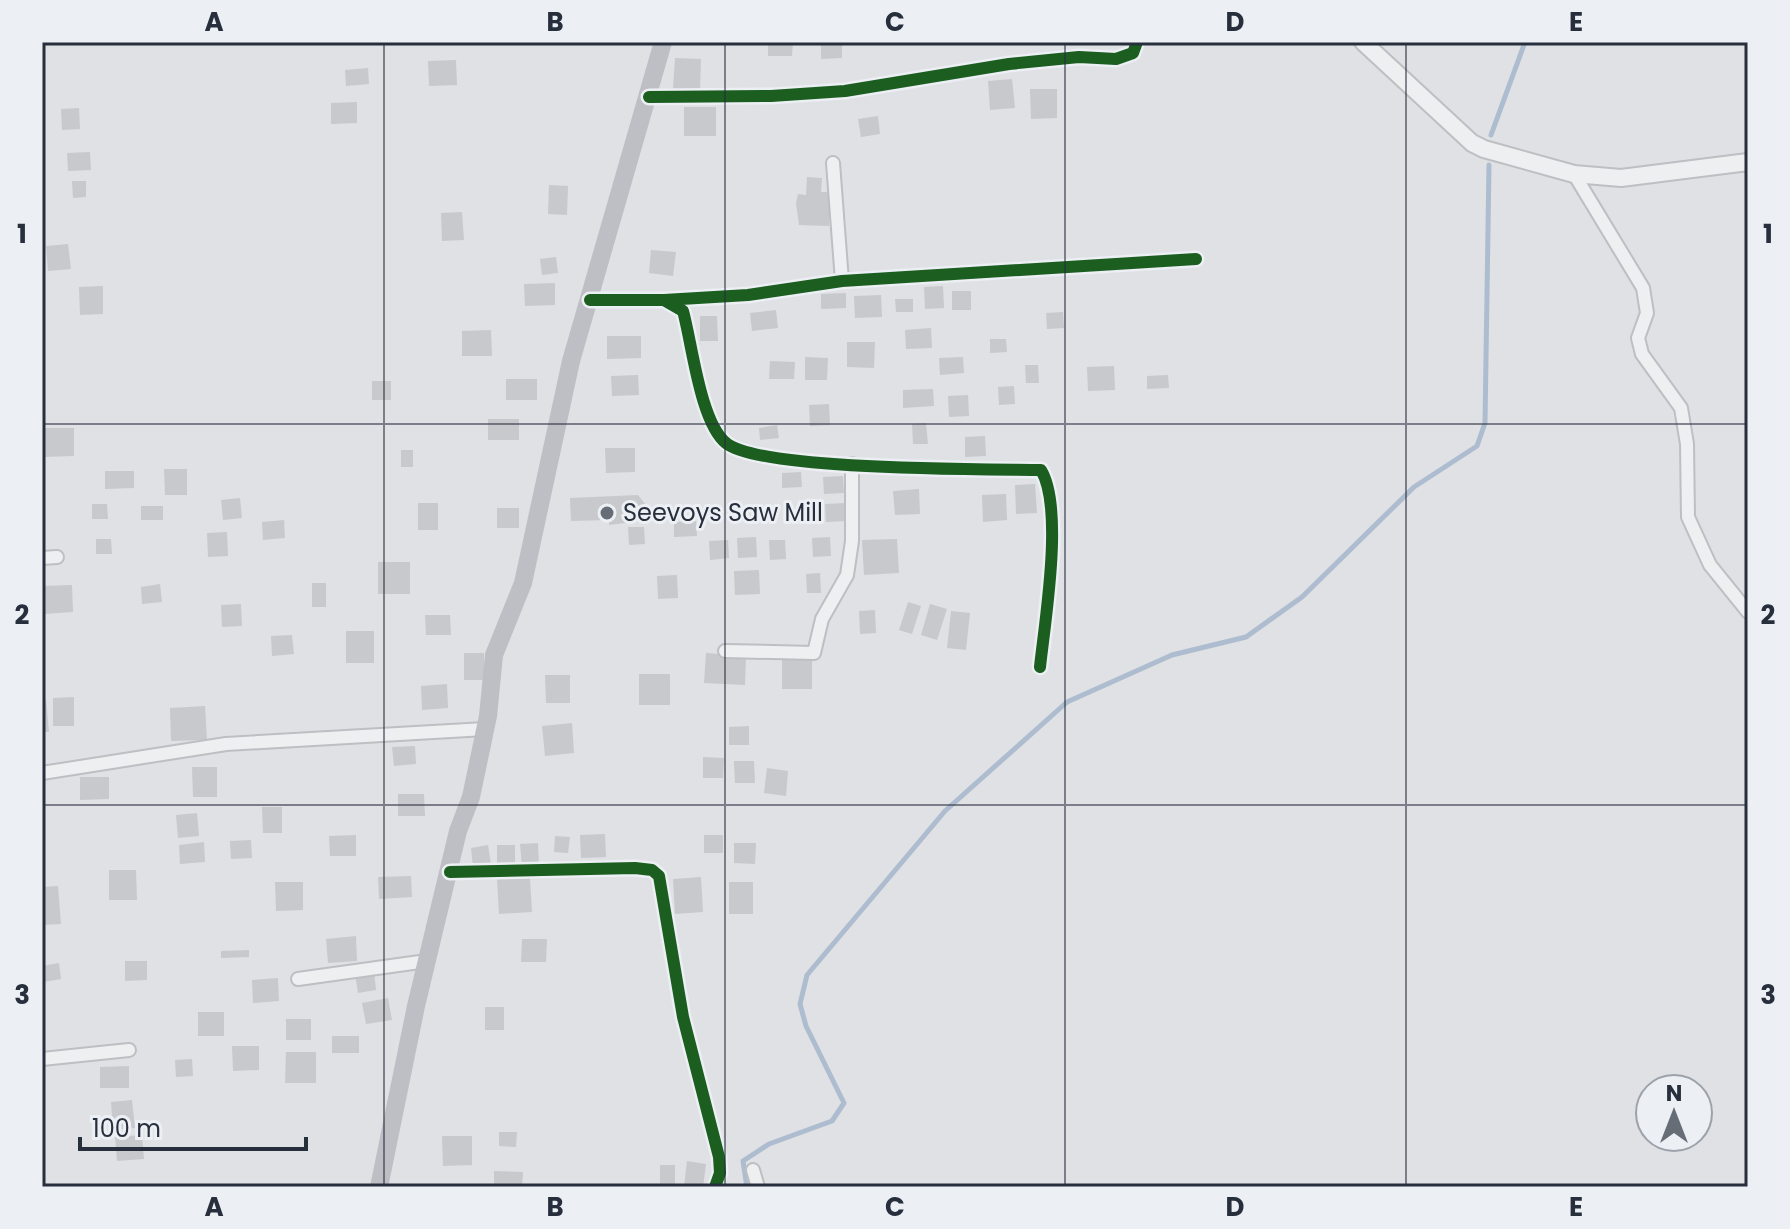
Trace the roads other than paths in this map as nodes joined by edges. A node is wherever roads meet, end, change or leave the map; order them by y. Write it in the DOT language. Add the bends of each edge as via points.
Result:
graph roads {
  1 [pos="663,42"];
  2 [pos="1137,42"];
  3 [pos="1363,42"];
  4 [pos="649,97"];
  5 [pos="1748,162"];
  6 [pos="833,163"];
  7 [pos="1574,174"];
  8 [pos="1196,259"];
  9 [pos="842,281"];
  10 [pos="590,300"];
  11 [pos="664,300"];
  12 [pos="852,464"];
  13 [pos="57,557"];
  14 [pos="42,558"];
  15 [pos="1748,612"];
  16 [pos="725,651"];
  17 [pos="1040,667"];
  18 [pos="485,729"];
  19 [pos="42,773"];
  20 [pos="450,872"];
  21 [pos="427,961"];
  22 [pos="298,979"];
  23 [pos="129,1050"];
  24 [pos="42,1059"];
  25 [pos="753,1170"];
  26 [pos="379,1187"];
  27 [pos="715,1187"];
  28 [pos="758,1187"];
  1 -- 4 [label="main road"];
  2 -- 4 [label="street" via="1133,53 1116,59 1009,64 845,91"];
  3 -- 7 [label="street" via="1472,143"];
  4 -- 10 [label="main road"];
  5 -- 7 [label="street" via="1621,178"];
  6 -- 9 [label="street"];
  7 -- 15 [label="street" via="1643,288 1647,313 1638,338 1642,354 1681,408 1688,517 1710,565"];
  8 -- 9 [label="street"];
  9 -- 11 [label="street"];
  10 -- 11 [label="street"];
  10 -- 18 [label="main road" via="571,361 523,583 494,655"];
  11 -- 12 [label="street" via="683,311 697,383 725,443 753,455"];
  12 -- 16 [label="street" via="847,575 822,619 814,653"];
  12 -- 17 [label="street" via="1041,470 1049,484 1051,514"];
  13 -- 14 [label="street"];
  18 -- 19 [label="street" via="226,744"];
  18 -- 20 [label="main road"];
  20 -- 21 [label="main road"];
  20 -- 27 [label="street" via="635,868 659,876 683,1017 719,1157"];
  21 -- 22 [label="street"];
  21 -- 26 [label="main road"];
  23 -- 24 [label="street"];
  25 -- 28 [label="street"];
}
